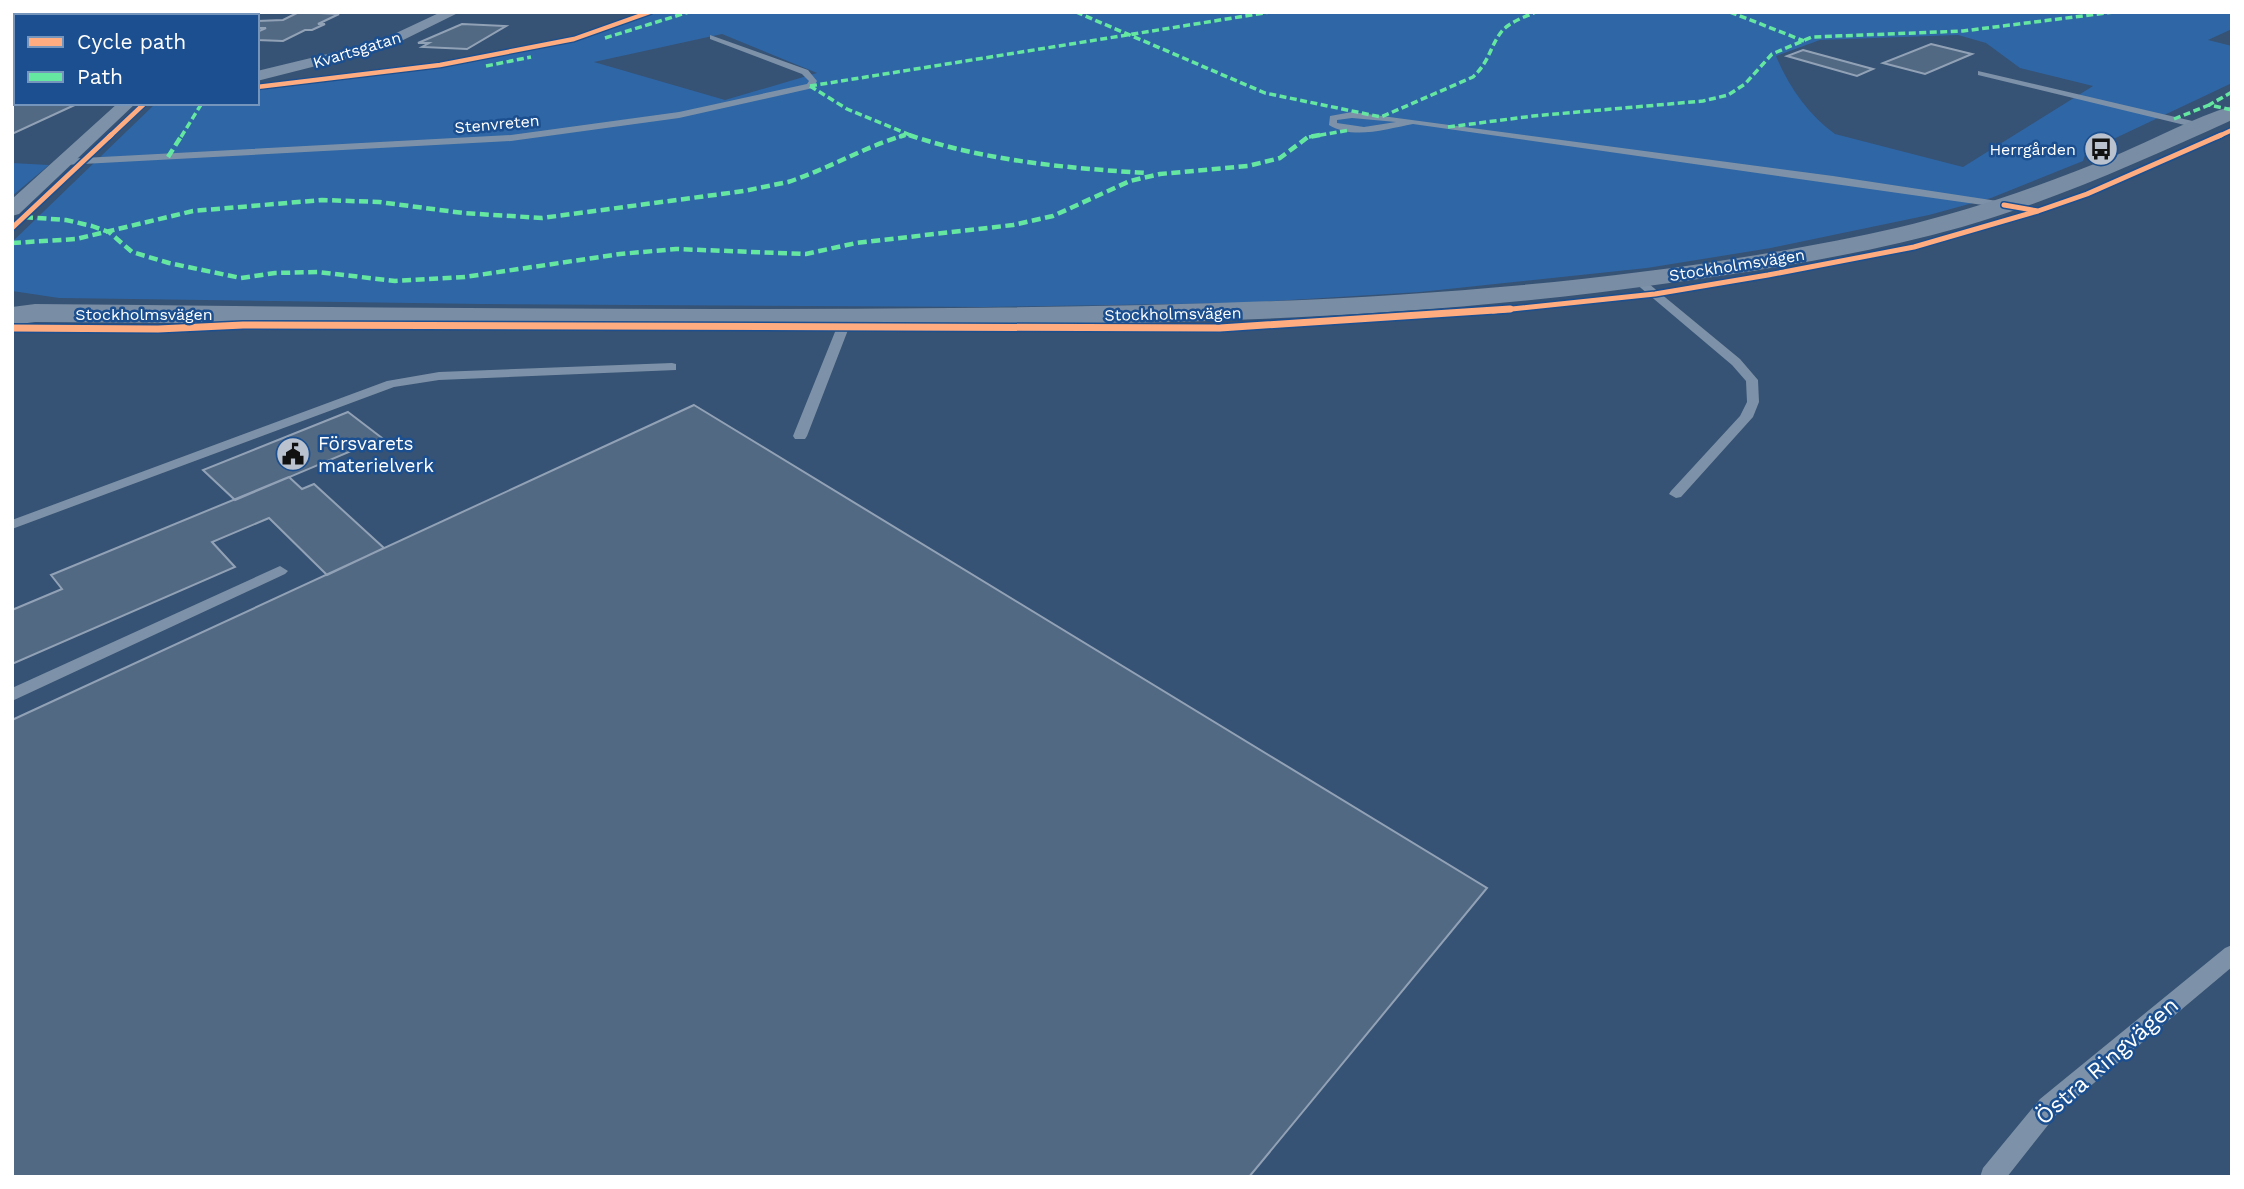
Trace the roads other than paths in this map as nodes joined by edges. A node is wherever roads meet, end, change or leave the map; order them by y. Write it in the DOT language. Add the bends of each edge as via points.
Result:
graph roads {
  1 [pos="453,12"];
  2 [pos="713,37"];
  3 [pos="1981,73"];
  4 [pos="259,76"];
  5 [pos="126,105"];
  6 [pos="2232,112"];
  7 [pos="2232,120"];
  8 [pos="1410,122"];
  9 [pos="2201,125"];
  10 [pos="64,162"];
  11 [pos="2004,205"];
  12 [pos="12,210"];
  13 [pos="1639,281"];
  14 [pos="20,313"];
  15 [pos="847,317"];
  16 [pos="673,367"];
  17 [pos="800,436"];
  18 [pos="1676,494"];
  19 [pos="12,525"];
  20 [pos="280,571"];
  21 [pos="12,695"];
  22 [pos="2232,954"];
  23 [pos="1992,1177"];
  1 -- 4 [label="street, Kvartsgatan" via="382,45"];
  2 -- 10 [label="lane, Stenvreten" via="805,72 813,81 810,86 679,115 511,138"];
  3 -- 9 [label="lane"];
  5 -- 10 [label="street"];
  6 -- 9 [label="main road, Stockholmsvägen"];
  7 -- 9 [label="main road, Stockholmsvägen"];
  8 -- 8 [label="lane" via="1350,130 1332,121 1352,114"];
  8 -- 11 [label="lane"];
  9 -- 11 [label="main road, Stockholmsvägen" via="2062,186"];
  10 -- 12 [label="street"];
  11 -- 13 [label="main road, Stockholmsvägen" via="1838,248"];
  13 -- 15 [label="main road, Stockholmsvägen" via="1484,299 1322,310"];
  13 -- 18 [label="lane" via="1752,380 1753,402 1746,417"];
  14 -- 15 [label="main road, Stockholmsvägen"];
  15 -- 17 [label="lane"];
  16 -- 19 [label="lane" via="439,376 391,384"];
  20 -- 21 [label="lane"];
  22 -- 23 [label="lane, Östra Ringvägen" via="2048,1107"];
}
